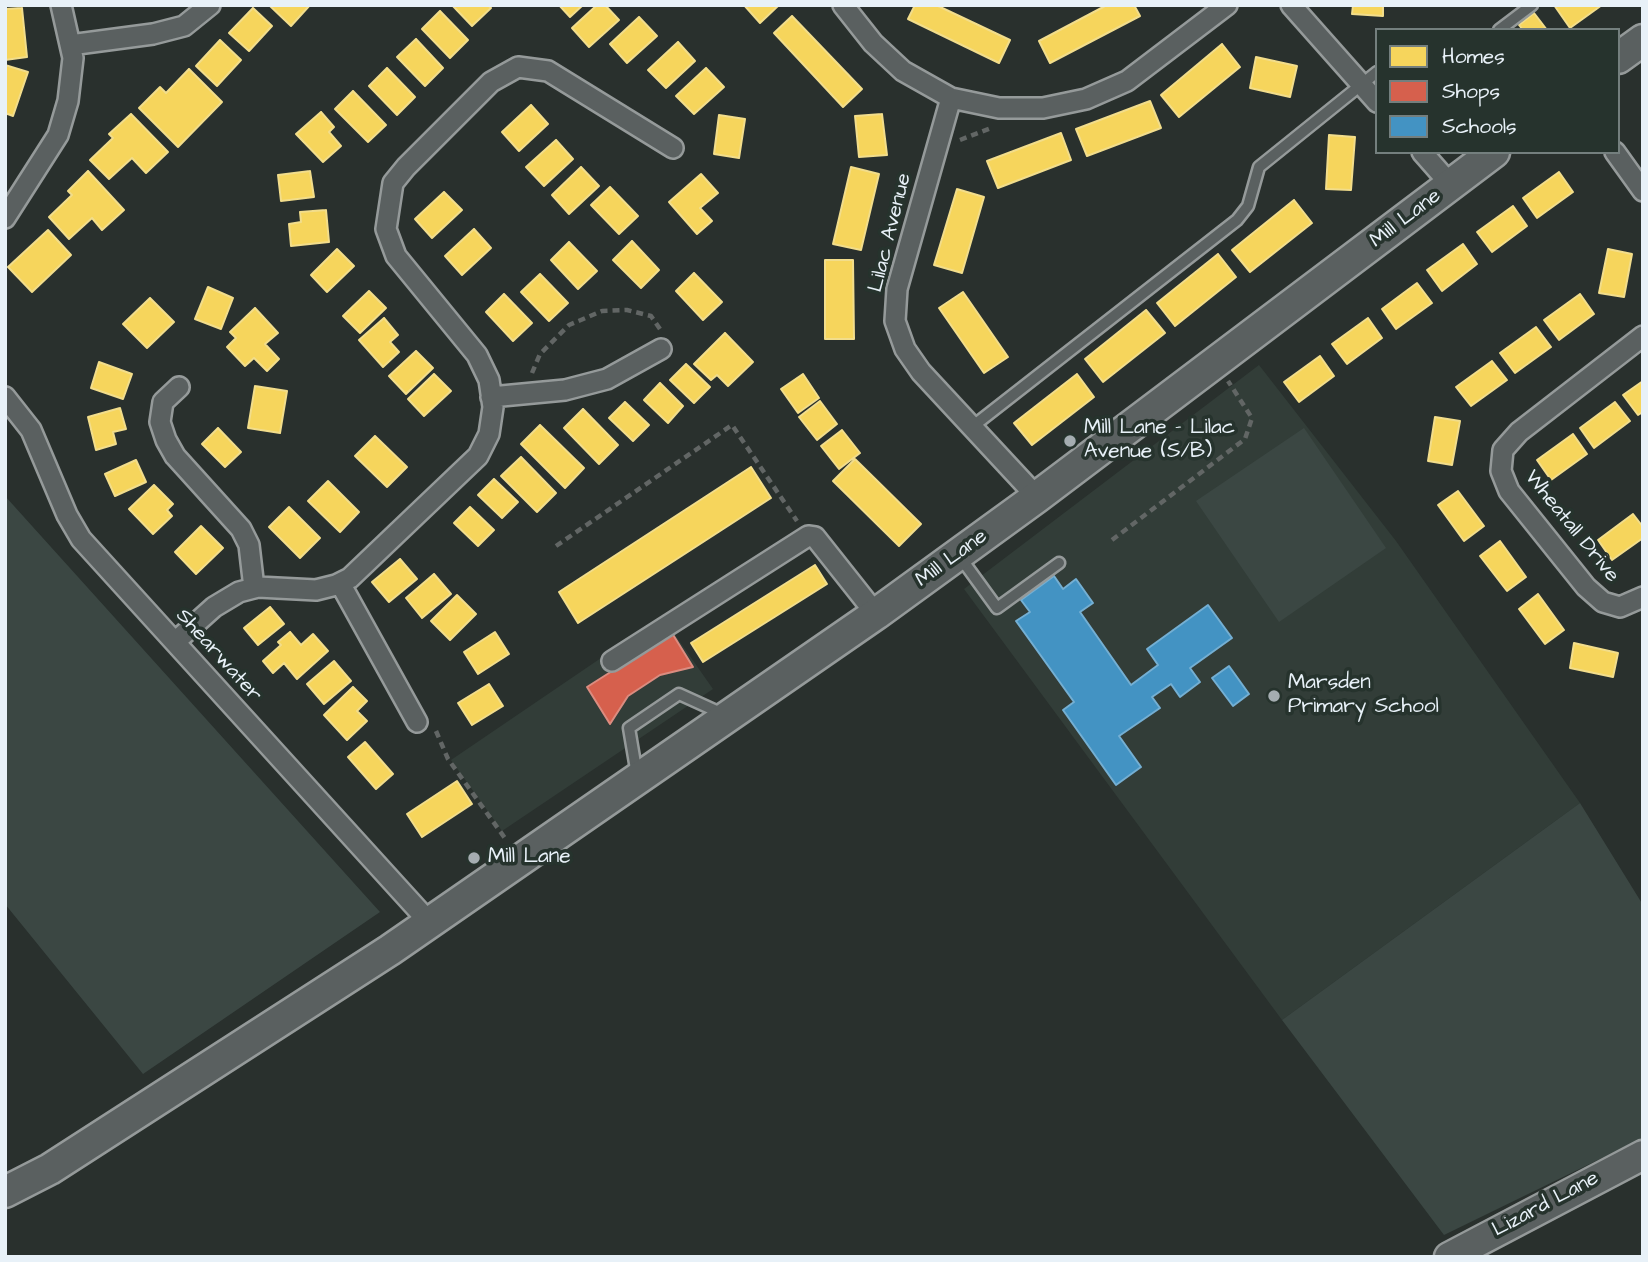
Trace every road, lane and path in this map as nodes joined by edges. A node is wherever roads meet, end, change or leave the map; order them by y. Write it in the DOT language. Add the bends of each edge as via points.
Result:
graph roads {
  1 [pos="61,5"];
  2 [pos="210,5"];
  3 [pos="843,5"];
  4 [pos="1227,5"];
  5 [pos="1291,5"];
  6 [pos="1532,5"];
  7 [pos="1502,28"];
  8 [pos="1643,40"];
  9 [pos="70,45"];
  10 [pos="1620,57"];
  11 [pos="1375,74"];
  12 [pos="1361,84"];
  13 [pos="951,98"];
  14 [pos="1375,100"];
  15 [pos="673,148"];
  16 [pos="1424,154"];
  17 [pos="1491,154"];
  18 [pos="1616,154"];
  19 [pos="1451,185"];
  20 [pos="1643,191"];
  21 [pos="5,218"];
  22 [pos="1643,336"];
  23 [pos="661,349"];
  24 [pos="1215,364"];
  25 [pos="179,387"];
  26 [pos="523,394"];
  27 [pos="5,397"];
  28 [pos="491,397"];
  29 [pos="972,427"];
  30 [pos="1037,498"];
  31 [pos="808,536"];
  32 [pos="1112,540"];
  33 [pos="556,546"];
  34 [pos="958,555"];
  35 [pos="1059,563"];
  36 [pos="340,583"];
  37 [pos="254,588"];
  38 [pos="1643,597"];
  39 [pos="876,614"];
  40 [pos="175,642"];
  41 [pos="612,661"];
  42 [pos="728,716"];
  43 [pos="417,722"];
  44 [pos="638,778"];
  45 [pos="511,848"];
  46 [pos="430,923"];
  47 [pos="1643,1155"];
  48 [pos="5,1192"];
  49 [pos="1449,1257"];
  1 -- 9 [label="street"];
  2 -- 9 [label="street" via="184,26"];
  3 -- 13 [label="street" via="873,43 904,71"];
  4 -- 13 [label="street" via="1128,81 1086,99 1043,108 999,108"];
  5 -- 12 [label="street"];
  6 -- 7 [label="lane"];
  8 -- 10 [label="main road"];
  9 -- 21 [label="street" via="68,101 58,135"];
  11 -- 12 [label="lane"];
  12 -- 14 [label="street"];
  12 -- 29 [label="lane" via="1259,167 1248,206 1237,220"];
  13 -- 29 [label="street, Lilac Avenue" via="897,289 895,321 905,349 921,372"];
  15 -- 28 [label="street" via="548,71 518,67 491,82 393,183 386,214 389,243 477,355"];
  16 -- 19 [label="street"];
  17 -- 19 [label="main road, Mill Lane"];
  18 -- 20 [label="street"];
  19 -- 24 [label="main road, Mill Lane"];
  22 -- 38 [label="street, Wheatall Drive" via="1519,432 1503,450 1501,471 1509,491 1602,602 1620,607"];
  23 -- 26 [label="street" via="607,379"];
  23 -- 26 [label="path" via="665,336 651,316 627,310 602,311 569,325 540,354"];
  24 -- 30 [label="main road, Mill Lane"];
  24 -- 32 [label="path" via="1247,405 1252,418 1245,439"];
  25 -- 37 [label="street" via="163,402 160,422 166,440 241,529"];
  26 -- 28 [label="street"];
  27 -- 40 [label="street, Shearwater" via="31,430 81,539"];
  28 -- 36 [label="street" via="489,434 478,456 364,566"];
  29 -- 30 [label="street, Lilac Avenue"];
  30 -- 34 [label="main road, Mill Lane"];
  31 -- 33 [label="path" via="732,425"];
  31 -- 39 [label="street" via="815,537"];
  31 -- 41 [label="street"];
  34 -- 35 [label="lane" via="997,608"];
  34 -- 39 [label="main road, Mill Lane"];
  36 -- 37 [label="street" via="316,590"];
  36 -- 43 [label="street"];
  37 -- 40 [label="street" via="226,598"];
  39 -- 42 [label="main road, Mill Lane"];
  40 -- 46 [label="street, Shearwater"];
  42 -- 44 [label="main road, Mill Lane"];
  42 -- 44 [label="lane" via="679,694 629,727"];
  43 -- 45 [label="path" via="435,728 448,760"];
  44 -- 46 [label="main road, Mill Lane"];
  46 -- 48 [label="main road, Mill Lane" via="50,1169"];
  47 -- 49 [label="street, Lizard Lane"];
}
